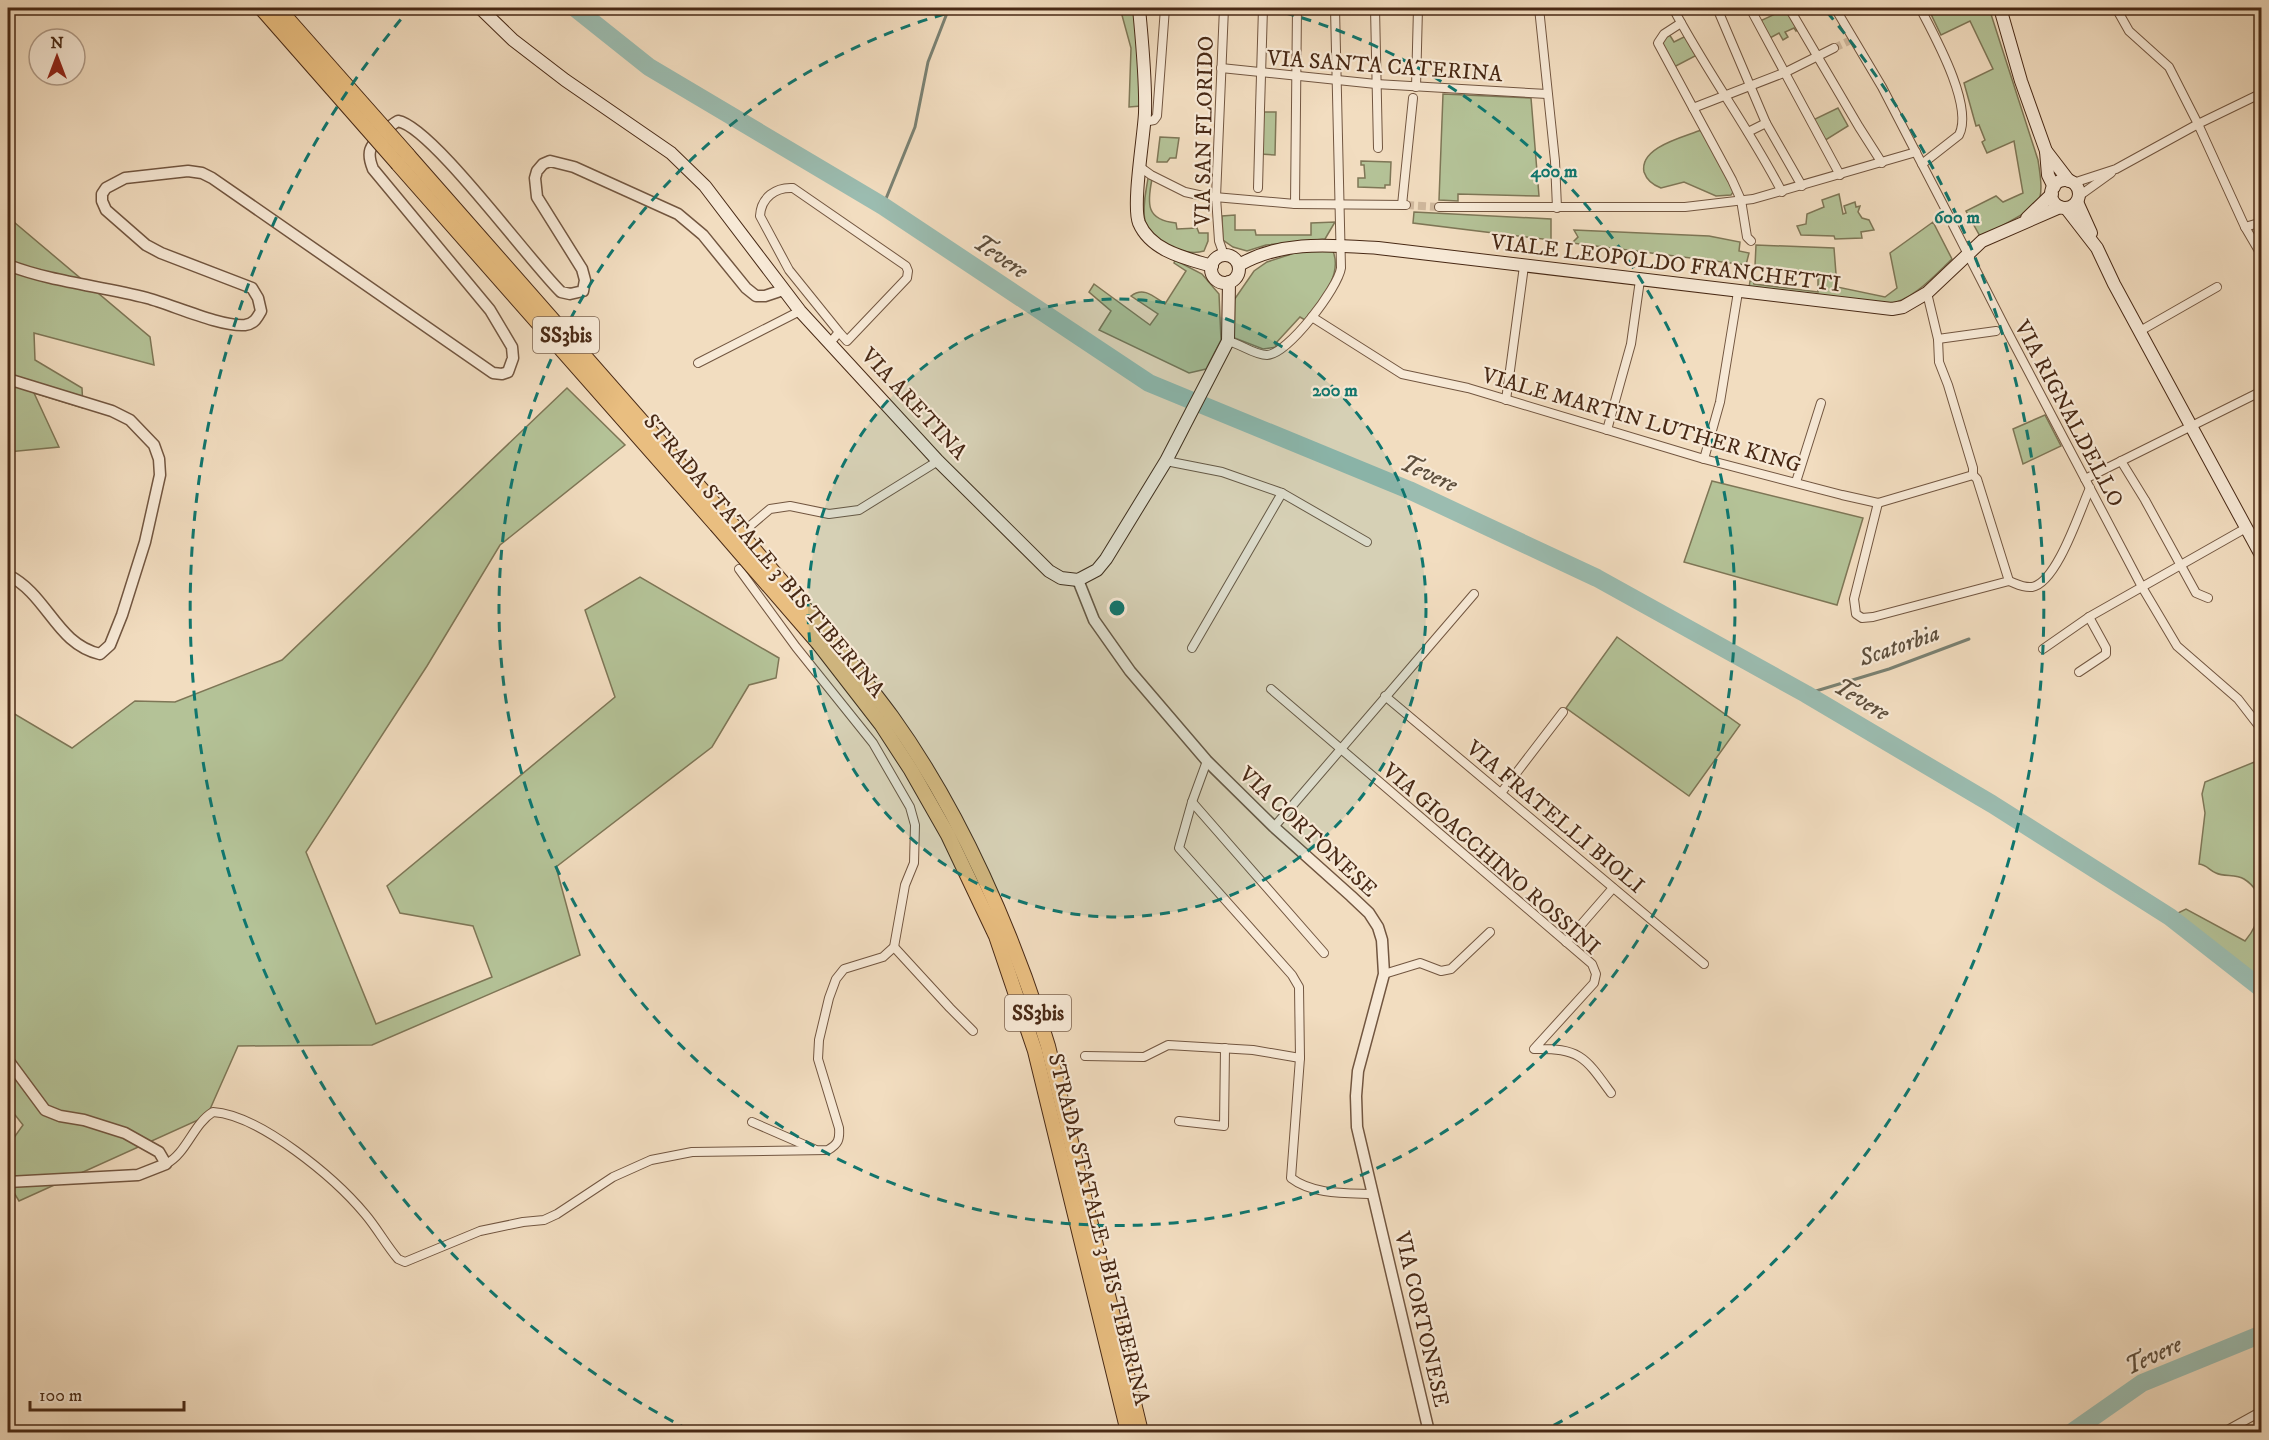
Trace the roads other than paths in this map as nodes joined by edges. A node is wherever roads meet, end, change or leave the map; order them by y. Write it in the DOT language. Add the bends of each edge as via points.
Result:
graph roads {
  1 [pos="261,8"];
  2 [pos="278,8"];
  3 [pos="480,8"];
  4 [pos="1138,8"];
  5 [pos="1165,8"];
  6 [pos="1224,8"];
  7 [pos="1263,8"];
  8 [pos="1297,8"];
  9 [pos="1335,8"];
  10 [pos="1375,8"];
  11 [pos="1418,8"];
  12 [pos="1539,8"];
  13 [pos="1673,8"];
  14 [pos="1717,8"];
  15 [pos="1750,8"];
  16 [pos="1789,8"];
  17 [pos="1849,8"];
  18 [pos="1920,8"];
  19 [pos="2000,8"];
  20 [pos="2115,8"];
  21 [pos="1837,10"];
  22 [pos="1681,23"];
  23 [pos="1834,48"];
  24 [pos="1818,57"];
  25 [pos="1221,68"];
  26 [pos="1786,72"];
  27 [pos="1260,73"];
  28 [pos="1297,76"];
  29 [pos="1337,81"];
  30 [pos="1376,84"];
  31 [pos="1749,86"];
  32 [pos="1414,90"];
  33 [pos="2262,93"];
  34 [pos="1547,94"];
  35 [pos="1724,95"];
  36 [pos="1692,110"];
  37 [pos="1144,122"];
  38 [pos="1766,123"];
  39 [pos="2198,124"];
  40 [pos="1748,132"];
  41 [pos="1378,148"];
  42 [pos="2046,151"];
  43 [pos="1916,152"];
  44 [pos="403,159"];
  45 [pos="1882,163"];
  46 [pos="1922,164"];
  47 [pos="1140,167"];
  48 [pos="2116,169"];
  49 [pos="1840,175"];
  50 [pos="2071,182"];
  51 [pos="1802,186"];
  52 [pos="2053,190"];
  53 [pos="1782,192"];
  54 [pos="1216,197"];
  55 [pos="1741,200"];
  56 [pos="1258,201"];
  57 [pos="1340,203"];
  58 [pos="2071,203"];
  59 [pos="1295,204"];
  60 [pos="1439,207"];
  61 [pos="1557,208"];
  62 [pos="2024,221"];
  63 [pos="2262,222"];
  64 [pos="2245,227"];
  65 [pos="1751,241"];
  66 [pos="1339,245"];
  67 [pos="1969,253"];
  68 [pos="1224,255"];
  69 [pos="2262,256"];
  70 [pos="8,265"];
  71 [pos="1239,265"];
  72 [pos="1212,266"];
  73 [pos="1524,266"];
  74 [pos="1640,279"];
  75 [pos="1229,282"];
  76 [pos="2217,286"];
  77 [pos="783,291"];
  78 [pos="1738,292"];
  79 [pos="1927,293"];
  80 [pos="800,311"];
  81 [pos="1312,317"];
  82 [pos="1996,331"];
  83 [pos="2140,331"];
  84 [pos="839,332"];
  85 [pos="1938,339"];
  86 [pos="1228,341"];
  87 [pos="830,343"];
  88 [pos="698,363"];
  89 [pos="8,379"];
  90 [pos="2262,391"];
  91 [pos="1506,400"];
  92 [pos="1821,403"];
  93 [pos="2192,427"];
  94 [pos="1607,430"];
  95 [pos="1704,459"];
  96 [pos="938,461"];
  97 [pos="1166,461"];
  98 [pos="2121,461"];
  99 [pos="1973,475"];
  100 [pos="2085,479"];
  101 [pos="1796,482"];
  102 [pos="2090,488"];
  103 [pos="1282,493"];
  104 [pos="1878,503"];
  105 [pos="750,526"];
  106 [pos="2246,528"];
  107 [pos="1367,542"];
  108 [pos="2262,557"];
  109 [pos="2182,564"];
  110 [pos="739,569"];
  111 [pos="8,575"];
  112 [pos="1078,580"];
  113 [pos="2009,581"];
  114 [pos="2142,588"];
  115 [pos="1474,594"];
  116 [pos="2208,598"];
  117 [pos="2089,617"];
  118 [pos="825,641"];
  119 [pos="1192,648"];
  120 [pos="2043,649"];
  121 [pos="2079,672"];
  122 [pos="1271,689"];
  123 [pos="1385,696"];
  124 [pos="1563,711"];
  125 [pos="2262,730"];
  126 [pos="1340,750"];
  127 [pos="1207,761"];
  128 [pos="1501,793"];
  129 [pos="1192,802"];
  130 [pos="1274,827"];
  131 [pos="1613,888"];
  132 [pos="1490,932"];
  133 [pos="1566,942"];
  134 [pos="894,947"];
  135 [pos="1324,953"];
  136 [pos="1704,964"];
  137 [pos="1384,974"];
  138 [pos="974,1031"];
  139 [pos="1225,1048"];
  140 [pos="1085,1056"];
  141 [pos="1300,1058"];
  142 [pos="8,1060"];
  143 [pos="1611,1093"];
  144 [pos="1179,1121"];
  145 [pos="752,1122"];
  146 [pos="817,1150"];
  147 [pos="166,1164"];
  148 [pos="8,1182"];
  149 [pos="1373,1194"];
  150 [pos="2262,1411"];
  151 [pos="1128,1432"];
  152 [pos="1141,1432"];
  153 [pos="1429,1432"];
  154 [pos="2224,1432"];
  1 -- 44 [label="highway, STRADA STATALE 3 BIS TIBERINA / SS3bis, bridge"];
  2 -- 44 [label="highway, STRADA STATALE 3 BIS TIBERINA / SS3bis, bridge"];
  3 -- 77 [label="main road, VIA ARETINA" via="564,81 671,153 705,186"];
  4 -- 37 [label="main road"];
  5 -- 37 [label="street" via="1157,116"];
  6 -- 25 [label="street, VIA SAN FLORIDO"];
  7 -- 27 [label="street"];
  8 -- 28 [label="street"];
  9 -- 29 [label="street"];
  10 -- 30 [label="street"];
  11 -- 32 [label="street"];
  12 -- 34 [label="street"];
  13 -- 22 [label="street"];
  14 -- 31 [label="street"];
  15 -- 26 [label="street"];
  16 -- 24 [label="street"];
  17 -- 21 [label="street"];
  18 -- 46 [label="street" via="1959,95 1963,119 1959,135"];
  19 -- 42 [label="main road"];
  20 -- 39 [label="street" via="2129,31 2169,67"];
  21 -- 43 [label="street, VIA RIGNALDELLO"];
  22 -- 35 [label="street"];
  22 -- 36 [label="street" via="1658,43"];
  23 -- 24 [label="street"];
  24 -- 26 [label="street"];
  24 -- 45 [label="street"];
  25 -- 27 [label="street, VIA SANTA CATERINA"];
  25 -- 54 [label="street, VIA SAN FLORIDO"];
  26 -- 31 [label="street"];
  26 -- 49 [label="street"];
  27 -- 28 [label="street, VIA SANTA CATERINA"];
  27 -- 56 [label="street"];
  28 -- 29 [label="street, VIA SANTA CATERINA"];
  28 -- 59 [label="street"];
  29 -- 30 [label="street, VIA SANTA CATERINA"];
  29 -- 57 [label="street"];
  30 -- 32 [label="street, VIA SANTA CATERINA"];
  30 -- 41 [label="street"];
  31 -- 35 [label="street"];
  31 -- 38 [label="street"];
  32 -- 34 [label="street, VIA SANTA CATERINA"];
  32 -- 57 [label="street" via="1404,205"];
  33 -- 39 [label="street"];
  34 -- 61 [label="street"];
  35 -- 36 [label="street"];
  35 -- 40 [label="street"];
  36 -- 55 [label="street"];
  37 -- 47 [label="main road"];
  38 -- 40 [label="street"];
  38 -- 51 [label="street"];
  39 -- 48 [label="street"];
  39 -- 64 [label="street"];
  40 -- 53 [label="street"];
  42 -- 50 [label="main road"];
  42 -- 52 [label="main road"];
  43 -- 45 [label="street"];
  43 -- 46 [label="street, VIA RIGNALDELLO"];
  44 -- 118 [label="highway, STRADA STATALE 3 BIS TIBERINA / SS3bis, bridge"];
  45 -- 49 [label="street"];
  46 -- 67 [label="street, VIA RIGNALDELLO"];
  47 -- 54 [label="street" via="1185,192"];
  47 -- 72 [label="main road" via="1137,203 1142,227 1160,247"];
  48 -- 50 [label="street"];
  48 -- 58 [label="street"];
  49 -- 51 [label="street"];
  50 -- 52 [label="main road" via="2061,181"];
  50 -- 58 [label="main road" via="2078,189"];
  51 -- 53 [label="street"];
  52 -- 58 [label="main road" via="2054,202"];
  52 -- 62 [label="main road"];
  53 -- 55 [label="street"];
  54 -- 56 [label="street"];
  54 -- 68 [label="street, VIA SAN FLORIDO" via="1219,242"];
  55 -- 61 [label="street" via="1685,207"];
  55 -- 65 [label="street"];
  56 -- 59 [label="street"];
  57 -- 59 [label="street"];
  57 -- 66 [label="street"];
  58 -- 62 [label="main road, VIALE LEOPOLDO FRANCHETTI"];
  58 -- 83 [label="main road"];
  60 -- 61 [label="street"];
  62 -- 67 [label="main road, VIALE LEOPOLDO FRANCHETTI" via="1982,241"];
  63 -- 64 [label="street"];
  64 -- 69 [label="street"];
  66 -- 71 [label="main road, VIALE LEOPOLDO FRANCHETTI" via="1275,250"];
  66 -- 73 [label="main road, VIALE LEOPOLDO FRANCHETTI"];
  66 -- 81 [label="street" via="1339,278"];
  67 -- 79 [label="main road, VIALE LEOPOLDO FRANCHETTI"];
  67 -- 100 [label="street, VIA RIGNALDELLO"];
  68 -- 71 [label="main road" via="1233,257"];
  68 -- 72 [label="main road" via="1216,258"];
  70 -- 77 [label="street" via="147,298 226,323 247,325 256,321 261,311 252,288 146,245 106,210 102,201 106,188 125,178 202,173 493,372 508,372 512,347 490,310 373,169 370,146 398,121 412,127 441,153 561,292 583,291 585,280 537,197 537,171 550,161 574,167 678,214 756,296"];
  71 -- 75 [label="main road" via="1236,277"];
  72 -- 75 [label="main road" via="1216,279"];
  73 -- 74 [label="main road, VIALE LEOPOLDO FRANCHETTI"];
  73 -- 91 [label="street"];
  74 -- 78 [label="main road, VIALE LEOPOLDO FRANCHETTI"];
  74 -- 94 [label="street" via="1631,344"];
  75 -- 86 [label="main road"];
  76 -- 83 [label="street"];
  77 -- 80 [label="main road, VIA ARETINA"];
  78 -- 79 [label="main road, VIALE LEOPOLDO FRANCHETTI" via="1892,309"];
  78 -- 95 [label="street" via="1720,402"];
  79 -- 85 [label="street"];
  80 -- 87 [label="main road, VIA ARETINA"];
  80 -- 88 [label="street"];
  81 -- 86 [label="street" via="1274,354 1261,354"];
  81 -- 91 [label="street, VIALE MARTIN LUTHER KING" via="1402,374"];
  82 -- 85 [label="street"];
  83 -- 93 [label="main road"];
  84 -- 84 [label="street" via="789,270 760,216 760,207 773,192 793,188 909,271 908,278 848,341"];
  84 -- 87 [label="street"];
  85 -- 99 [label="street" via="1939,362"];
  86 -- 97 [label="main road"];
  87 -- 96 [label="main road, VIA ARETINA"];
  89 -- 111 [label="street" via="130,420 154,445 160,475 148,532 122,615 110,645 100,654 87,651 70,639 36,595"];
  90 -- 93 [label="street"];
  91 -- 94 [label="street, VIALE MARTIN LUTHER KING"];
  92 -- 101 [label="street"];
  93 -- 98 [label="street"];
  93 -- 106 [label="main road"];
  94 -- 95 [label="street, VIALE MARTIN LUTHER KING"];
  95 -- 101 [label="street, VIALE MARTIN LUTHER KING"];
  96 -- 105 [label="street" via="859,510 829,514 790,506 770,508"];
  96 -- 112 [label="main road, VIA ARETINA" via="1049,571 1061,578"];
  97 -- 103 [label="street" via="1222,472"];
  97 -- 112 [label="main road" via="1098,570"];
  98 -- 100 [label="street"];
  98 -- 109 [label="street"];
  99 -- 104 [label="street"];
  99 -- 113 [label="street"];
  100 -- 102 [label="street, VIA RIGNALDELLO"];
  101 -- 104 [label="street, VIALE MARTIN LUTHER KING"];
  102 -- 113 [label="street" via="2056,567 2034,587"];
  102 -- 114 [label="street, VIA RIGNALDELLO"];
  103 -- 107 [label="street"];
  103 -- 119 [label="street"];
  104 -- 113 [label="street" via="1854,599 1856,614 1862,618"];
  106 -- 108 [label="main road"];
  106 -- 109 [label="street"];
  109 -- 114 [label="street"];
  109 -- 116 [label="street" via="2196,593"];
  110 -- 134 [label="street" via="873,743 910,807 915,825 914,863"];
  112 -- 127 [label="street, VIA CORTONESE" via="1094,620 1131,671"];
  114 -- 117 [label="street"];
  114 -- 125 [label="street, VIA RIGNALDELLO" via="2177,646 2238,699"];
  115 -- 123 [label="street"];
  117 -- 120 [label="street"];
  117 -- 121 [label="street" via="2106,654"];
  118 -- 151 [label="highway, STRADA STATALE 3 BIS TIBERINA / SS3bis" via="911,770 948,835 996,936 1035,1051"];
  118 -- 152 [label="highway, STRADA STATALE 3 BIS TIBERINA / SS3bis" via="892,717 922,764 960,830 1008,932 1048,1046"];
  122 -- 126 [label="street, VIA GIOACCHINO ROSSINI"];
  123 -- 126 [label="street"];
  123 -- 128 [label="street, VIA FRATELLI BIOLI"];
  124 -- 128 [label="street"];
  126 -- 130 [label="street"];
  126 -- 133 [label="street, VIA GIOACCHINO ROSSINI"];
  127 -- 129 [label="street"];
  127 -- 130 [label="street, VIA CORTONESE"];
  128 -- 131 [label="street, VIA FRATELLI BIOLI"];
  129 -- 135 [label="street"];
  129 -- 141 [label="street" via="1179,848 1299,987"];
  130 -- 137 [label="street, VIA CORTONESE" via="1369,913 1382,940"];
  131 -- 133 [label="street"];
  131 -- 136 [label="street, VIA FRATELLI BIOLI"];
  132 -- 137 [label="street" via="1451,969 1441,971 1420,963"];
  133 -- 143 [label="street, VIA GIOACCHINO ROSSINI" via="1592,964 1594,983 1534,1049 1557,1048 1583,1057"];
  134 -- 138 [label="street"];
  134 -- 146 [label="street" via="883,957 844,969 836,979 819,1040 818,1059 840,1138 828,1150"];
  137 -- 149 [label="street, VIA CORTONESE" via="1358,1071 1356,1096 1357,1127"];
  139 -- 140 [label="street" via="1168,1045 1144,1057"];
  139 -- 141 [label="street"];
  139 -- 144 [label="street" via="1224,1126"];
  141 -- 149 [label="street" via="1292,1178 1301,1185 1329,1191"];
  142 -- 147 [label="street" via="45,1110 132,1137 159,1152"];
  145 -- 146 [label="street"];
  146 -- 147 [label="street" via="672,1154 613,1177 544,1220 480,1231 405,1262 398,1259 364,1212 317,1168 286,1144 236,1116 207,1116"];
  147 -- 148 [label="street" via="138,1175"];
  149 -- 153 [label="street, VIA CORTONESE"];
  150 -- 154 [label="street"];
}
